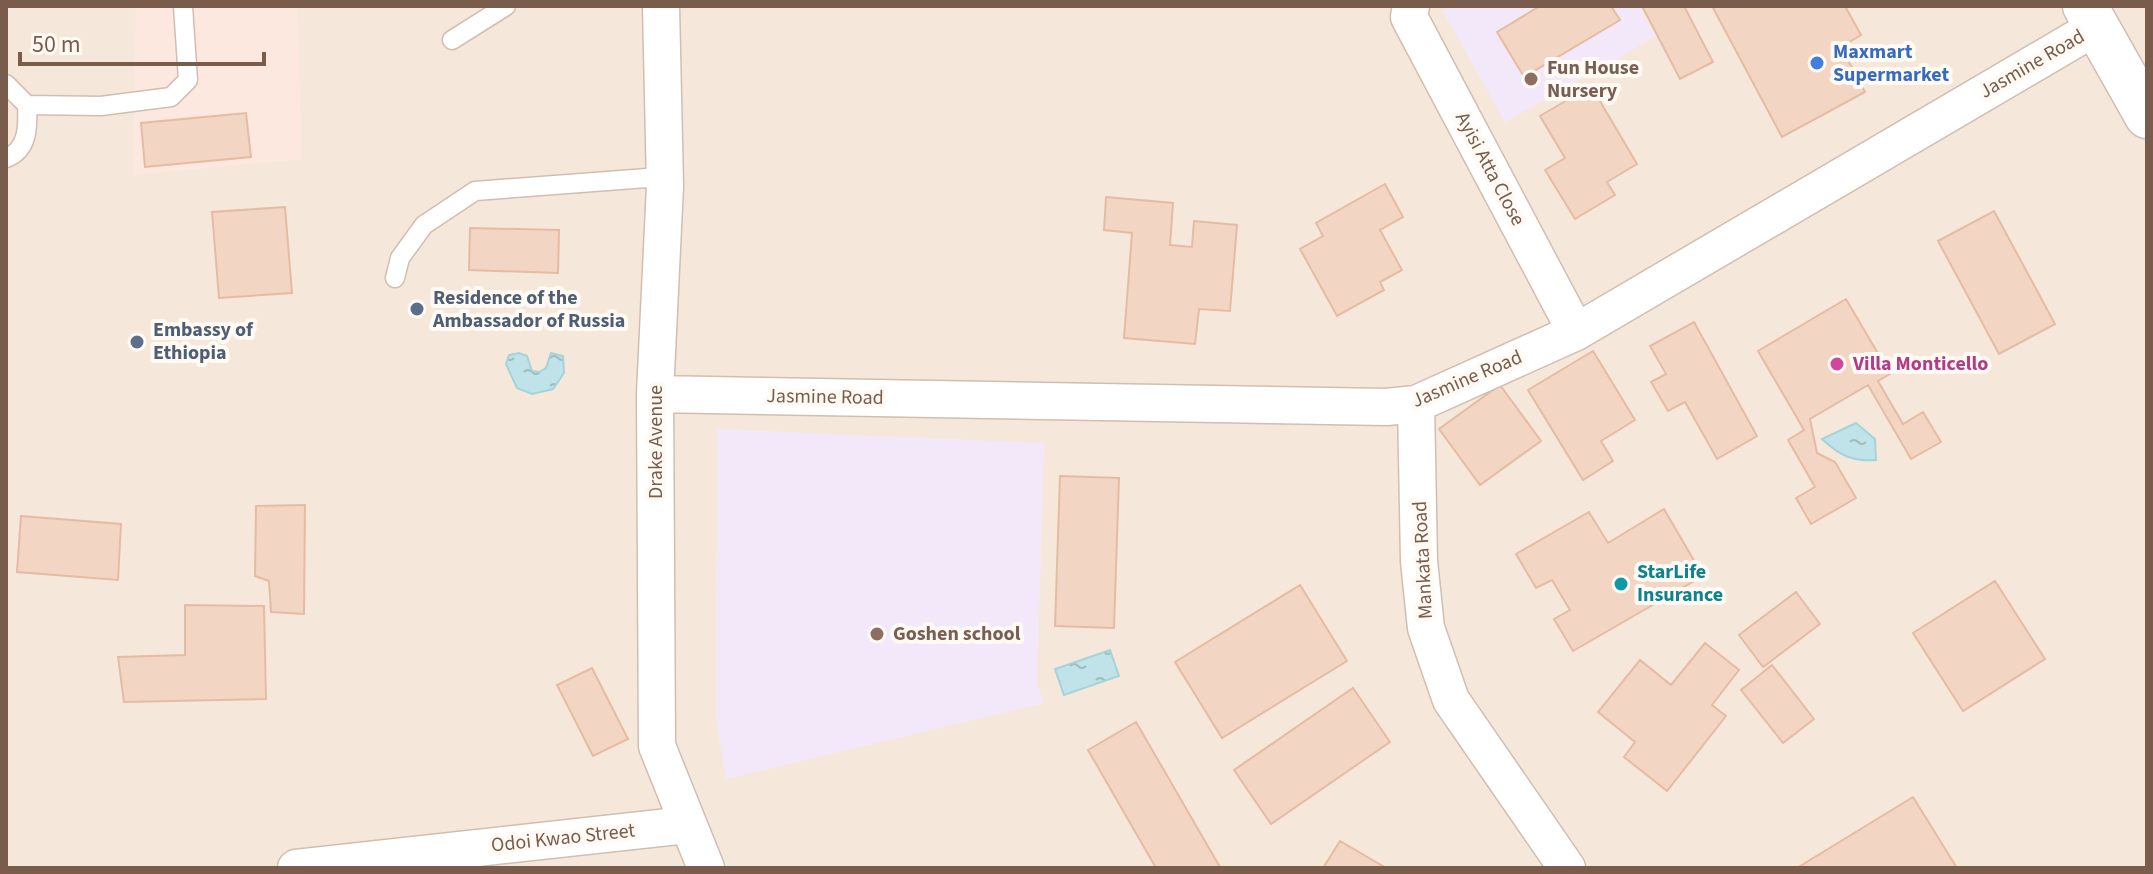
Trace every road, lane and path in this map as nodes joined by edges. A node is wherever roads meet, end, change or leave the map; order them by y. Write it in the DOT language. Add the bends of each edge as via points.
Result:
graph roads {
  1 [pos="183,6"];
  2 [pos="506,6"];
  3 [pos="661,6"];
  4 [pos="1411,6"];
  5 [pos="2090,17"];
  6 [pos="452,40"];
  7 [pos="6,84"];
  8 [pos="27,105"];
  9 [pos="2147,116"];
  10 [pos="6,158"];
  11 [pos="665,186"];
  12 [pos="395,278"];
  13 [pos="1576,332"];
  14 [pos="655,394"];
  15 [pos="1416,404"];
  16 [pos="687,825"];
  17 [pos="296,868"];
  18 [pos="706,868"];
  19 [pos="1567,868"];
  1 -- 8 [label="lane" via="188,80 171,97 101,106"];
  2 -- 6 [label="lane"];
  3 -- 11 [label="street, Drake Avenue"];
  4 -- 13 [label="street, Ayisi Atta Close" via="1409,17"];
  5 -- 9 [label="street"];
  5 -- 13 [label="street, Jasmine Road"];
  7 -- 8 [label="lane"];
  8 -- 10 [label="lane" via="29,133"];
  11 -- 12 [label="lane" via="647,178 475,191 424,225 400,258"];
  11 -- 14 [label="street, Drake Avenue"];
  13 -- 15 [label="street, Jasmine Road"];
  14 -- 15 [label="street, Jasmine Road"];
  14 -- 16 [label="street, Drake Avenue" via="657,746"];
  15 -- 19 [label="street, Mankata Road" via="1419,561 1426,628 1451,700"];
  16 -- 17 [label="street, Odoi Kwao Street"];
  16 -- 18 [label="street, Drake Avenue"];
}
